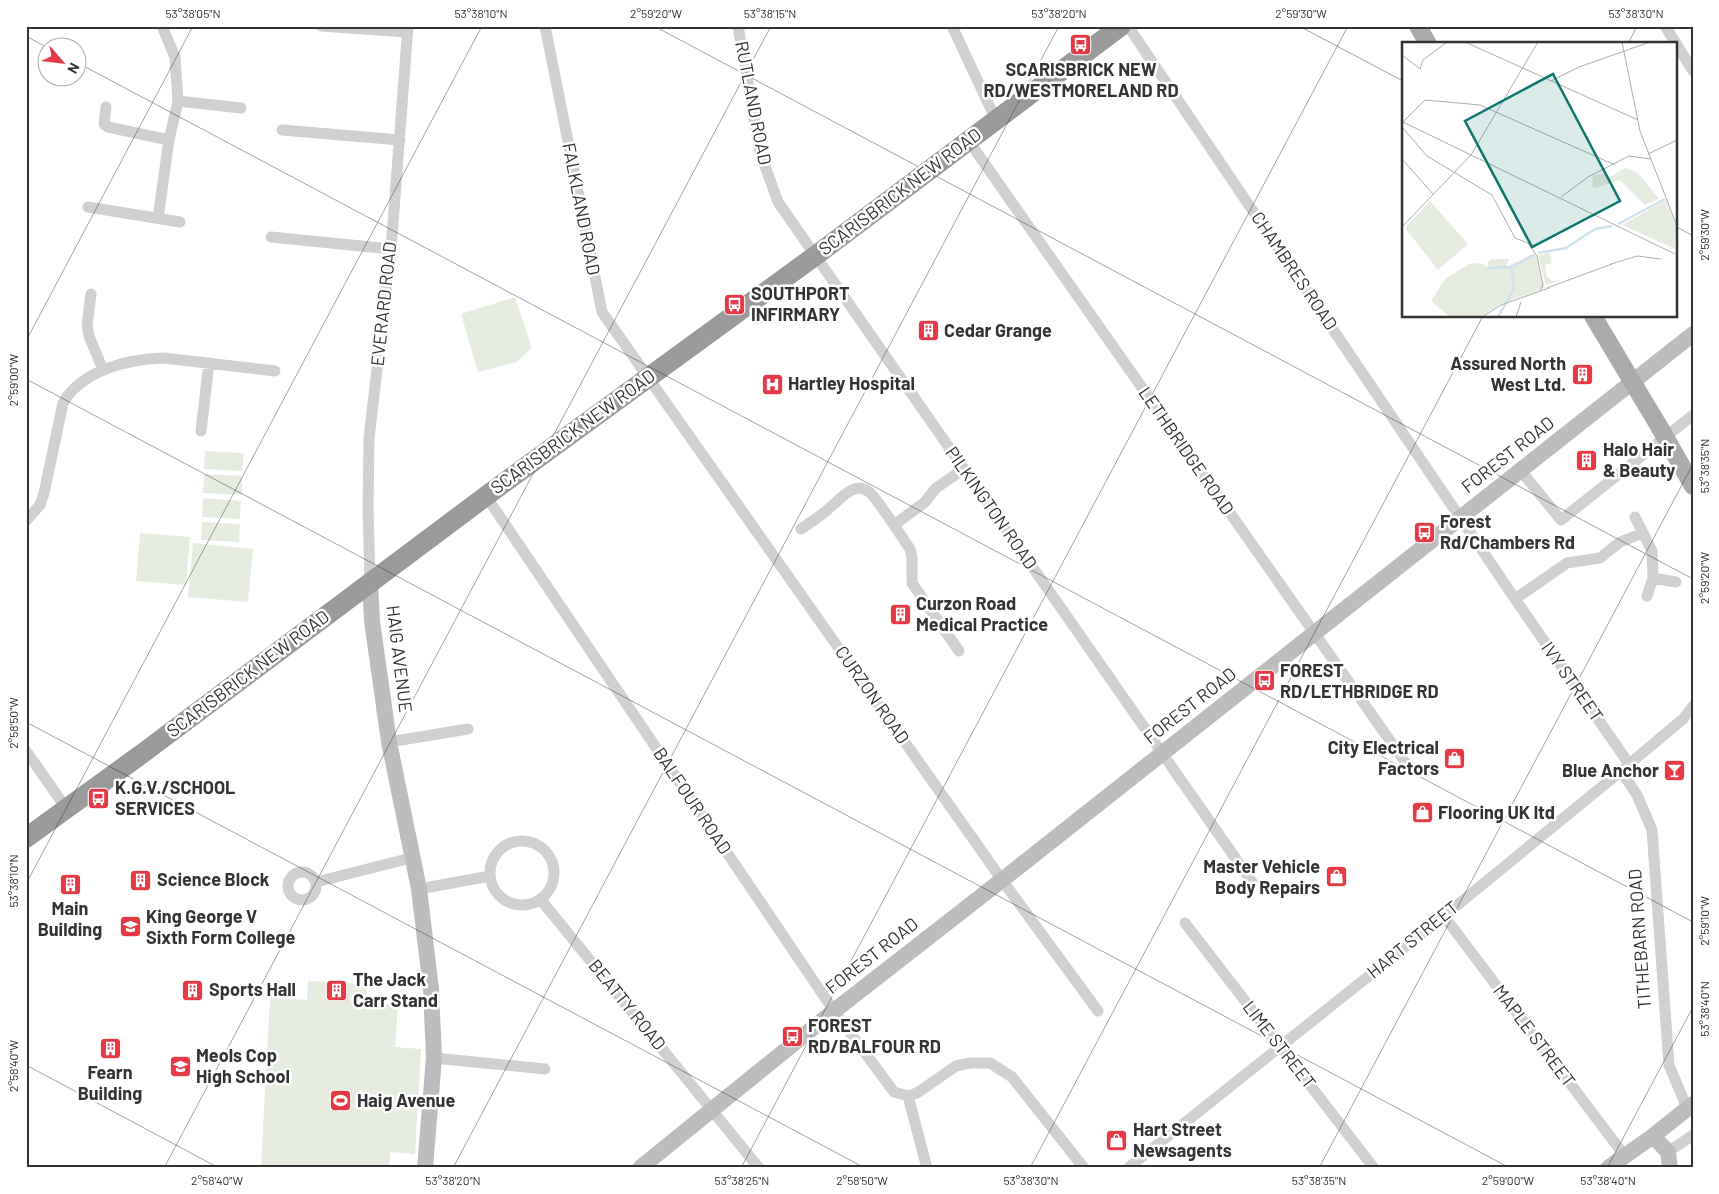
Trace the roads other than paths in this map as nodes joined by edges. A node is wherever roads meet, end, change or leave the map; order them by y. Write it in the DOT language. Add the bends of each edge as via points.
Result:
graph roads {
  1 [pos="162,26"];
  2 [pos="322,26"];
  3 [pos="545,26"];
  4 [pos="738,26"];
  5 [pos="952,26"];
  6 [pos="1121,26"];
  7 [pos="1128,26"];
  8 [pos="1418,26"];
  9 [pos="1666,26"];
  10 [pos="408,29"];
  11 [pos="1427,42"];
  12 [pos="1676,42"];
  13 [pos="1676,43"];
  14 [pos="1693,71"];
  15 [pos="178,101"];
  16 [pos="106,107"];
  17 [pos="241,108"];
  18 [pos="996,120"];
  19 [pos="282,130"];
  20 [pos="169,140"];
  21 [pos="400,140"];
  22 [pos="968,140"];
  23 [pos="88,207"];
  24 [pos="158,218"];
  25 [pos="180,222"];
  26 [pos="271,237"];
  27 [pos="390,249"];
  28 [pos="815,256"];
  29 [pos="91,294"];
  30 [pos="1595,318"];
  31 [pos="1693,334"];
  32 [pos="210,363"];
  33 [pos="102,370"];
  34 [pos="275,371"];
  35 [pos="647,379"];
  36 [pos="1633,381"];
  37 [pos="1693,415"];
  38 [pos="201,431"];
  39 [pos="964,469"];
  40 [pos="1521,471"];
  41 [pos="1693,486"];
  42 [pos="486,496"];
  43 [pos="1460,517"];
  44 [pos="1635,518"];
  45 [pos="26,521"];
  46 [pos="894,525"];
  47 [pos="801,529"];
  48 [pos="1643,533"];
  49 [pos="1652,578"];
  50 [pos="370,582"];
  51 [pos="1676,582"];
  52 [pos="1647,596"];
  53 [pos="1515,599"];
  54 [pos="1313,633"];
  55 [pos="959,651"];
  56 [pos="1693,706"];
  57 [pos="468,729"];
  58 [pos="389,742"];
  59 [pos="26,751"];
  60 [pos="1163,753"];
  61 [pos="1405,762"];
  62 [pos="1625,768"];
  63 [pos="66,808"];
  64 [pos="26,838"];
  65 [pos="411,858"];
  66 [pos="490,876"];
  67 [pos="1002,880"];
  68 [pos="316,882"];
  69 [pos="1252,882"];
  70 [pos="419,889"];
  71 [pos="541,900"];
  72 [pos="1444,916"];
  73 [pos="1185,923"];
  74 [pos="834,1011"];
  75 [pos="1098,1011"];
  76 [pos="1279,1046"];
  77 [pos="434,1058"];
  78 [pos="545,1069"];
  79 [pos="908,1096"];
  80 [pos="1690,1106"];
  81 [pos="712,1110"];
  82 [pos="1693,1135"];
  83 [pos="1653,1136"];
  84 [pos="1624,1156"];
  85 [pos="1669,1160"];
  86 [pos="425,1168"];
  87 [pos="640,1168"];
  88 [pos="759,1168"];
  89 [pos="927,1168"];
  90 [pos="1084,1168"];
  91 [pos="1128,1168"];
  92 [pos="1374,1168"];
  93 [pos="1608,1168"];
  1 -- 15 [label="street" via="176,57"];
  2 -- 10 [label="street"];
  3 -- 35 [label="street, FALKLAND ROAD" via="602,312"];
  4 -- 28 [label="street, RUTLAND ROAD" via="760,152 778,202"];
  5 -- 18 [label="street"];
  6 -- 18 [label="highway, SCARISBRICK NEW ROAD"];
  7 -- 43 [label="street, CHAMBRES ROAD"];
  8 -- 11 [label="main road"];
  9 -- 12 [label="street"];
  10 -- 21 [label="street, EVERARD ROAD"];
  13 -- 14 [label="street"];
  15 -- 17 [label="street"];
  15 -- 20 [label="street"];
  16 -- 20 [label="street" via="104,124 108,127"];
  18 -- 22 [label="highway, SCARISBRICK NEW ROAD"];
  19 -- 21 [label="street"];
  20 -- 24 [label="street"];
  21 -- 27 [label="street, EVERARD ROAD"];
  22 -- 28 [label="highway, SCARISBRICK NEW ROAD"];
  22 -- 54 [label="street, LETHBRIDGE ROAD"];
  23 -- 24 [label="street"];
  24 -- 25 [label="street"];
  26 -- 27 [label="street"];
  27 -- 50 [label="street, EVERARD ROAD" via="369,438"];
  28 -- 35 [label="highway, SCARISBRICK NEW ROAD"];
  28 -- 39 [label="street, PILKINGTON ROAD"];
  29 -- 33 [label="street" via="87,325"];
  30 -- 36 [label="main road"];
  31 -- 36 [label="street, FOREST ROAD"];
  32 -- 33 [label="street" via="146,358"];
  32 -- 34 [label="street"];
  32 -- 38 [label="street"];
  33 -- 45 [label="street" via="78,384 63,403 44,493 40,505"];
  35 -- 42 [label="highway, SCARISBRICK NEW ROAD"];
  35 -- 67 [label="street, CURZON ROAD"];
  36 -- 40 [label="street, FOREST ROAD"];
  36 -- 41 [label="main road, bridge"];
  37 -- 40 [label="street" via="1562,520"];
  39 -- 46 [label="street" via="936,488 925,502"];
  39 -- 60 [label="street, PILKINGTON ROAD"];
  40 -- 43 [label="street, FOREST ROAD"];
  42 -- 50 [label="highway, SCARISBRICK NEW ROAD"];
  42 -- 74 [label="street, BALFOUR ROAD"];
  43 -- 53 [label="street, CHAMBRES ROAD"];
  43 -- 54 [label="street, FOREST ROAD"];
  44 -- 48 [label="street"];
  46 -- 47 [label="street" via="868,491 860,488 853,489"];
  46 -- 55 [label="street" via="910,548 912,583"];
  48 -- 49 [label="street" via="1652,551"];
  48 -- 53 [label="street" via="1620,542 1600,558 1566,563"];
  49 -- 51 [label="street"];
  49 -- 52 [label="street"];
  50 -- 58 [label="street, HAIG AVENUE" via="372,621"];
  50 -- 63 [label="highway, SCARISBRICK NEW ROAD"];
  53 -- 62 [label="street, IVY STREET"];
  54 -- 60 [label="street, FOREST ROAD"];
  54 -- 61 [label="street, LETHBRIDGE ROAD"];
  56 -- 62 [label="street, HART STREET" via="1683,719"];
  57 -- 58 [label="street, HAIG AVENUE"];
  58 -- 65 [label="street, HAIG AVENUE"];
  59 -- 63 [label="street"];
  60 -- 67 [label="street, FOREST ROAD"];
  60 -- 69 [label="street, PILKINGTON ROAD"];
  62 -- 72 [label="street, HART STREET"];
  62 -- 80 [label="street, TITHEBARN ROAD" via="1652,830 1669,1065"];
  63 -- 64 [label="highway, SCARISBRICK NEW ROAD"];
  65 -- 68 [label="street"];
  65 -- 70 [label="street, HAIG AVENUE"];
  66 -- 70 [label="street"];
  66 -- 71 [label="street" via="497,894 504,900 522,906"];
  66 -- 71 [label="street" via="491,864 504,846 525,841 536,844 545,850 554,870 549,892"];
  67 -- 74 [label="street, FOREST ROAD"];
  67 -- 75 [label="street, CURZON ROAD"];
  70 -- 77 [label="street, HAIG AVENUE" via="431,989"];
  71 -- 81 [label="street, BEATTY ROAD"];
  72 -- 76 [label="street, HART STREET"];
  72 -- 84 [label="street, MAPLE STREET"];
  73 -- 76 [label="street, LIME STREET"];
  74 -- 79 [label="street, BALFOUR ROAD" via="894,1092"];
  74 -- 81 [label="street, FOREST ROAD"];
  76 -- 91 [label="street, HART STREET"];
  76 -- 92 [label="street, LIME STREET"];
  77 -- 78 [label="street"];
  77 -- 86 [label="street, HAIG AVENUE"];
  79 -- 89 [label="street"];
  79 -- 90 [label="street" via="956,1066 990,1063 1012,1076"];
  80 -- 83 [label="street"];
  81 -- 87 [label="street, FOREST ROAD"];
  81 -- 88 [label="street"];
  82 -- 85 [label="street"];
  83 -- 84 [label="street"];
  83 -- 85 [label="street"];
  84 -- 93 [label="street"];
}
